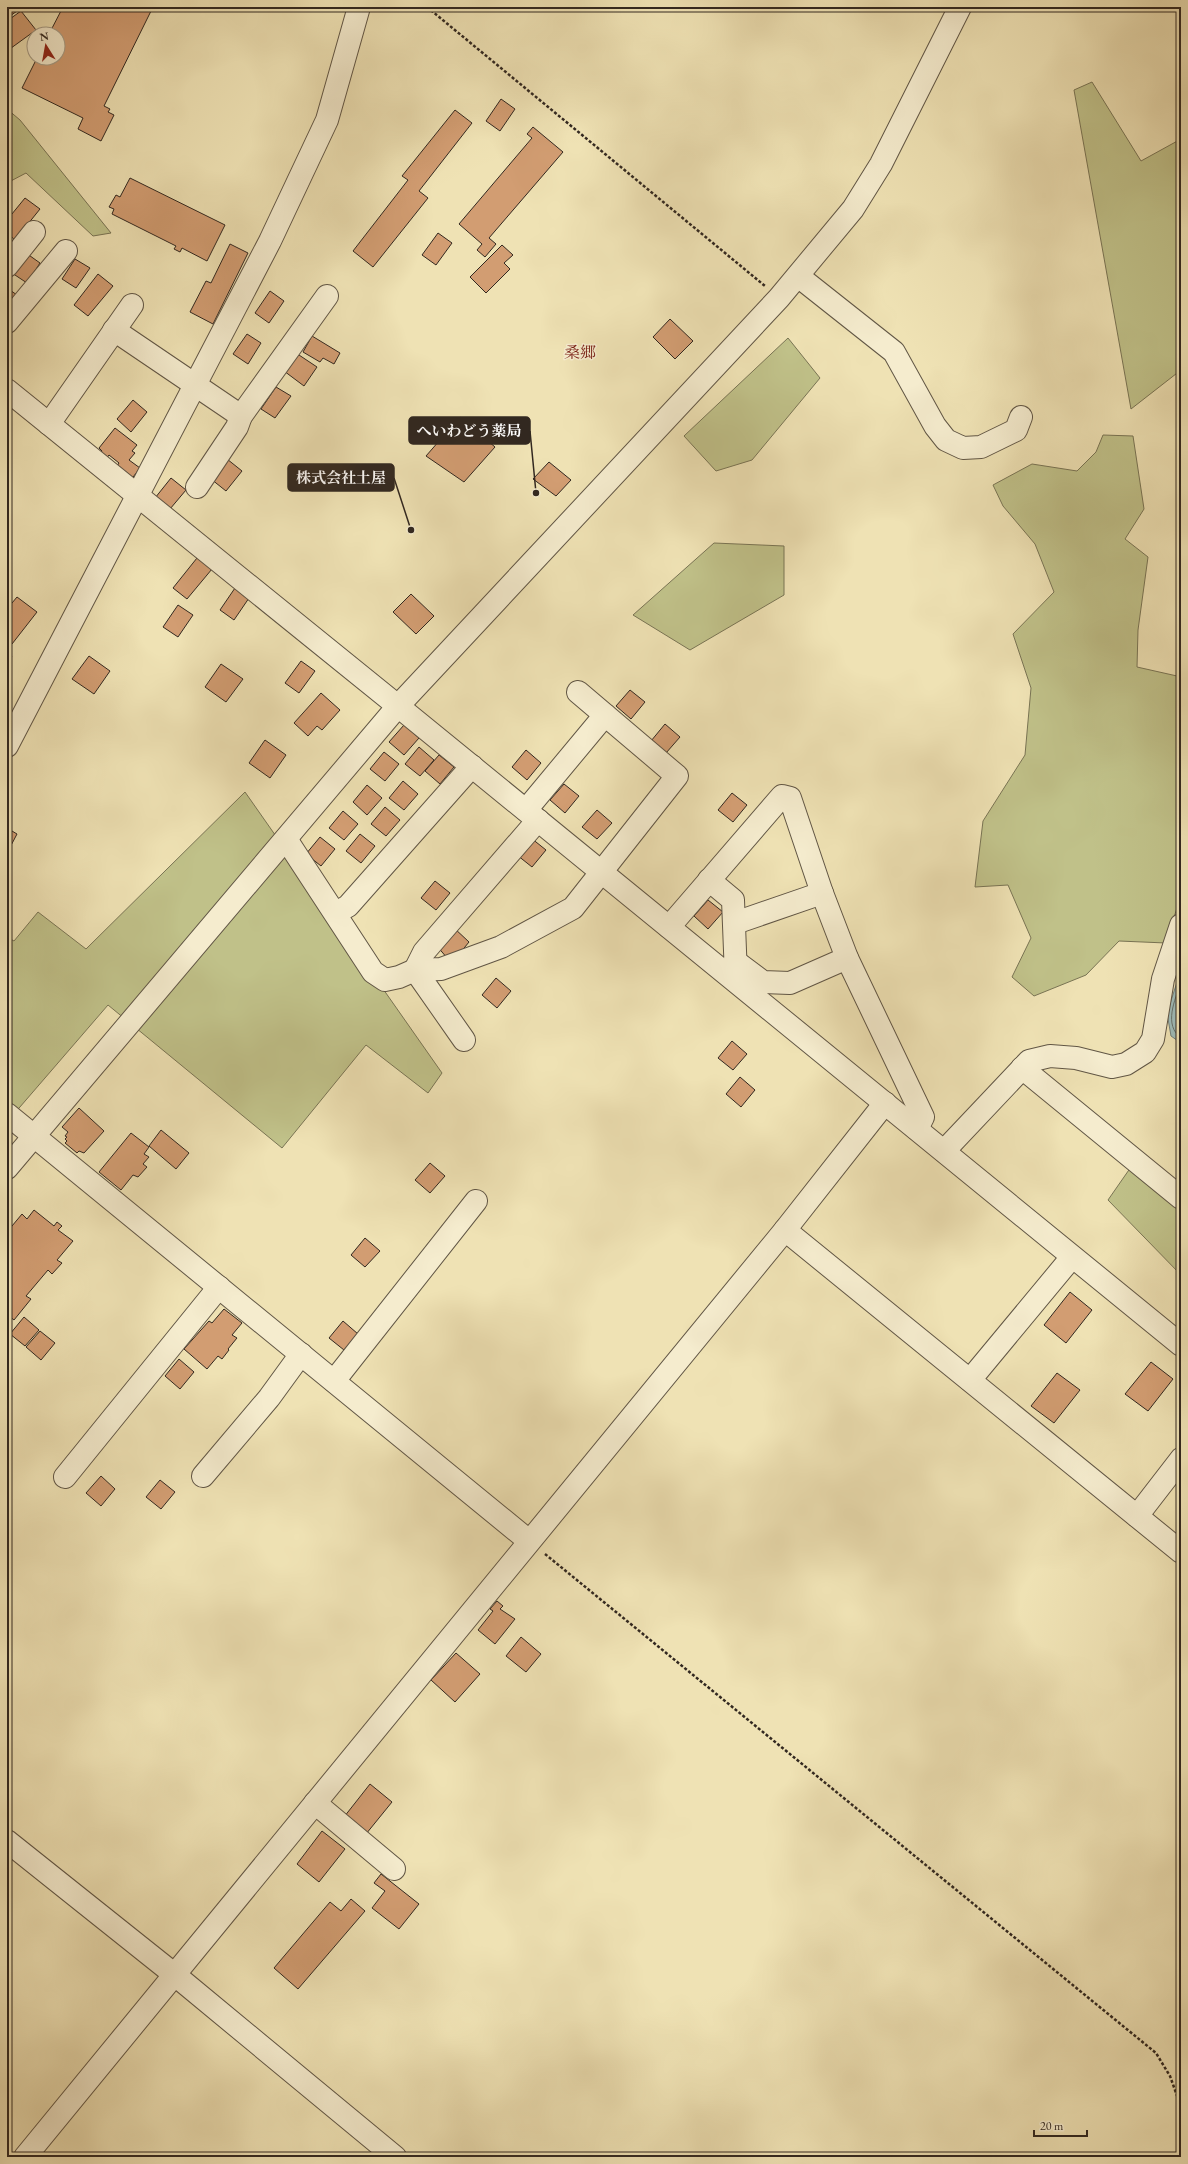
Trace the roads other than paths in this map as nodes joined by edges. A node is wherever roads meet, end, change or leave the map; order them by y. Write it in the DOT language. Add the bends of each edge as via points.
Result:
graph roads {
  1 [pos="359,7"];
  2 [pos="960,7"];
  3 [pos="34,232"];
  4 [pos="66,251"];
  5 [pos="7,266"];
  6 [pos="798,276"];
  7 [pos="327,296"];
  8 [pos="132,305"];
  9 [pos="7,322"];
  10 [pos="114,330"];
  11 [pos="194,385"];
  12 [pos="7,390"];
  13 [pos="241,416"];
  14 [pos="1021,417"];
  15 [pos="49,424"];
  16 [pos="197,487"];
  17 [pos="137,495"];
  18 [pos="578,692"];
  19 [pos="398,706"];
  20 [pos="605,715"];
  21 [pos="7,746"];
  22 [pos="472,766"];
  23 [pos="532,815"];
  24 [pos="286,839"];
  25 [pos="602,872"];
  26 [pos="709,880"];
  27 [pos="822,893"];
  28 [pos="336,913"];
  29 [pos="735,923"];
  30 [pos="1181,925"];
  31 [pos="669,927"];
  32 [pos="847,958"];
  33 [pos="415,970"];
  34 [pos="736,971"];
  35 [pos="464,1040"];
  36 [pos="1022,1068"];
  37 [pos="885,1103"];
  38 [pos="7,1114"];
  39 [pos="917,1129"];
  40 [pos="34,1136"];
  41 [pos="944,1151"];
  42 [pos="7,1168"];
  43 [pos="1181,1198"];
  44 [pos="476,1201"];
  45 [pos="785,1230"];
  46 [pos="1072,1257"];
  47 [pos="219,1287"];
  48 [pos="1181,1345"];
  49 [pos="301,1354"];
  50 [pos="970,1380"];
  51 [pos="334,1381"];
  52 [pos="1181,1459"];
  53 [pos="203,1476"];
  54 [pos="65,1477"];
  55 [pos="1137,1516"];
  56 [pos="529,1541"];
  57 [pos="1181,1552"];
  58 [pos="315,1804"];
  59 [pos="7,1841"];
  60 [pos="394,1869"];
  61 [pos="175,1975"];
  62 [pos="25,2157"];
  63 [pos="395,2157"];
  1 -- 11 [label="street" via="327,120 270,240"];
  2 -- 6 [label="street" via="881,164 853,209"];
  3 -- 5 [label="street"];
  4 -- 9 [label="street"];
  6 -- 14 [label="street" via="894,352 935,426 946,440 963,448 981,447 1016,430"];
  6 -- 19 [label="street"];
  7 -- 13 [label="street"];
  8 -- 10 [label="street"];
  10 -- 11 [label="street"];
  10 -- 15 [label="street"];
  11 -- 13 [label="street"];
  11 -- 17 [label="street"];
  12 -- 15 [label="street"];
  13 -- 16 [label="street" via="237,427"];
  15 -- 17 [label="street"];
  17 -- 19 [label="street"];
  17 -- 21 [label="street"];
  18 -- 20 [label="street"];
  19 -- 22 [label="street"];
  19 -- 24 [label="street"];
  20 -- 23 [label="street"];
  20 -- 25 [label="street" via="677,776"];
  22 -- 23 [label="street"];
  22 -- 28 [label="street" via="348,906"];
  23 -- 25 [label="street"];
  23 -- 33 [label="street" via="424,952"];
  24 -- 28 [label="street"];
  24 -- 40 [label="street"];
  25 -- 31 [label="street"];
  25 -- 33 [label="street" via="574,908 501,947 441,970"];
  26 -- 27 [label="street" via="782,796 790,798"];
  26 -- 29 [label="street" via="733,900"];
  26 -- 31 [label="street"];
  27 -- 29 [label="street"];
  27 -- 32 [label="street"];
  28 -- 33 [label="street" via="373,972 385,980"];
  29 -- 34 [label="street"];
  30 -- 36 [label="street" via="1163,979 1153,1039 1145,1052 1126,1064 1112,1067 1076,1058 1050,1056 1030,1061"];
  31 -- 34 [label="street"];
  32 -- 34 [label="street" via="790,983 763,982"];
  32 -- 39 [label="street" via="923,1117"];
  33 -- 35 [label="street"];
  34 -- 37 [label="street"];
  36 -- 41 [label="street"];
  36 -- 43 [label="street"];
  37 -- 39 [label="street"];
  37 -- 45 [label="street"];
  38 -- 40 [label="street"];
  39 -- 41 [label="street"];
  40 -- 42 [label="street"];
  40 -- 47 [label="street"];
  41 -- 46 [label="street"];
  44 -- 51 [label="street"];
  45 -- 50 [label="street"];
  45 -- 56 [label="street"];
  46 -- 48 [label="street"];
  46 -- 50 [label="street"];
  47 -- 49 [label="street"];
  47 -- 54 [label="street"];
  49 -- 51 [label="street"];
  49 -- 53 [label="street" via="269,1398"];
  50 -- 55 [label="street"];
  51 -- 56 [label="street"];
  52 -- 55 [label="street"];
  55 -- 57 [label="street"];
  56 -- 58 [label="street"];
  58 -- 60 [label="street"];
  58 -- 61 [label="street"];
  59 -- 61 [label="street"];
  61 -- 62 [label="street"];
  61 -- 63 [label="street"];
}
